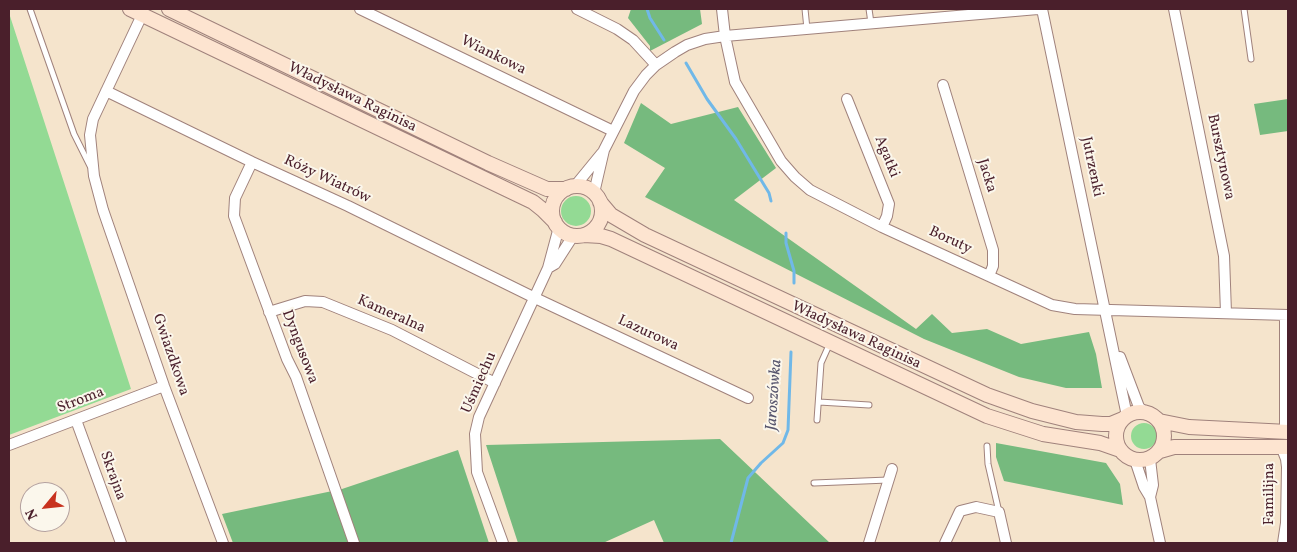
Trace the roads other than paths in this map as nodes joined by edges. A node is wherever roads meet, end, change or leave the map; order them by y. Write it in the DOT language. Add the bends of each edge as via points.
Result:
graph roads {
  1 [pos="30,9"];
  2 [pos="130,9"];
  3 [pos="169,9"];
  4 [pos="360,9"];
  5 [pos="578,9"];
  6 [pos="722,9"];
  7 [pos="805,9"];
  8 [pos="869,9"];
  9 [pos="1038,9"];
  10 [pos="1042,9"];
  11 [pos="1174,9"];
  12 [pos="1244,9"];
  13 [pos="932,13"];
  14 [pos="142,15"];
  15 [pos="871,23"];
  16 [pos="807,29"];
  17 [pos="725,36"];
  18 [pos="1251,59"];
  19 [pos="656,65"];
  20 [pos="943,85"];
  21 [pos="106,92"];
  22 [pos="847,99"];
  23 [pos="613,131"];
  24 [pos="604,150"];
  25 [pos="252,162"];
  26 [pos="94,176"];
  27 [pos="570,188"];
  28 [pos="597,198"];
  29 [pos="557,225"];
  30 [pos="882,227"];
  31 [pos="579,235"];
  32 [pos="548,268"];
  33 [pos="989,276"];
  34 [pos="535,298"];
  35 [pos="1106,310"];
  36 [pos="269,312"];
  37 [pos="1226,313"];
  38 [pos="1287,315"];
  39 [pos="1110,332"];
  40 [pos="830,342"];
  41 [pos="495,383"];
  42 [pos="164,386"];
  43 [pos="748,398"];
  44 [pos="819,402"];
  45 [pos="869,405"];
  46 [pos="1144,412"];
  47 [pos="1125,417"];
  48 [pos="76,420"];
  49 [pos="817,420"];
  50 [pos="1159,420"];
  51 [pos="1287,432"];
  52 [pos="9,445"];
  53 [pos="986,446"];
  54 [pos="1285,446"];
  55 [pos="1120,450"];
  56 [pos="1155,455"];
  57 [pos="1135,460"];
  58 [pos="1287,467"];
  59 [pos="892,469"];
  60 [pos="889,480"];
  61 [pos="814,483"];
  62 [pos="1150,497"];
  63 [pos="999,512"];
  64 [pos="121,543"];
  65 [pos="223,543"];
  66 [pos="354,543"];
  67 [pos="503,543"];
  68 [pos="869,543"];
  69 [pos="945,543"];
  70 [pos="1006,543"];
  71 [pos="1160,543"];
  72 [pos="1284,543"];
  1 -- 26 [label="lane, Gwiazdkowa" via="74,134"];
  2 -- 14 [label="main road, Władysława Raginisa"];
  3 -- 27 [label="main road, Władysława Raginisa" via="496,167 547,189"];
  4 -- 23 [label="street, Wiankowa"];
  5 -- 19 [label="street" via="625,34"];
  6 -- 17 [label="street, Boruty"];
  7 -- 16 [label="lane"];
  8 -- 15 [label="lane"];
  9 -- 13 [label="street"];
  10 -- 35 [label="street, Jutrzenki"];
  11 -- 37 [label="street, Bursztynowa" via="1224,256"];
  12 -- 18 [label="lane"];
  13 -- 15 [label="street"];
  14 -- 21 [label="street, Gwiazdkowa"];
  14 -- 29 [label="main road, Władysława Raginisa" via="533,202"];
  15 -- 16 [label="street"];
  16 -- 17 [label="street"];
  17 -- 19 [label="street" via="687,45"];
  17 -- 30 [label="street, Boruty" via="735,82 781,161 810,190"];
  19 -- 23 [label="street" via="634,91"];
  20 -- 33 [label="street, Jacka" via="993,250"];
  21 -- 25 [label="street, Róży Wiatrów"];
  21 -- 26 [label="street, Gwiazdkowa" via="90,135"];
  22 -- 30 [label="street, Agatki" via="889,204"];
  23 -- 24 [label="street"];
  24 -- 27 [label="street"];
  24 -- 28 [label="street"];
  25 -- 34 [label="street, Róży Wiatrów"];
  25 -- 36 [label="street, Dyngusowa" via="235,198 234,216"];
  26 -- 42 [label="street, Gwiazdkowa"];
  27 -- 28 [label="main road" via="582,187"];
  27 -- 29 [label="main road" via="557,196 553,206"];
  28 -- 31 [label="main road" via="600,219 594,229"];
  28 -- 47 [label="main road, Władysława Raginisa" via="611,216 645,235 987,395 1076,422 1111,424"];
  29 -- 31 [label="main road" via="568,234"];
  29 -- 32 [label="street, Uśmiechu"];
  30 -- 33 [label="street, Boruty"];
  31 -- 32 [label="street, Uśmiechu"];
  31 -- 40 [label="main road, Władysława Raginisa" via="611,239"];
  32 -- 34 [label="street, Uśmiechu"];
  33 -- 35 [label="street, Boruty" via="1052,305"];
  34 -- 41 [label="street, Uśmiechu"];
  34 -- 43 [label="street, Lazurowa"];
  35 -- 37 [label="street, Boruty"];
  35 -- 39 [label="street, Jutrzenki"];
  36 -- 41 [label="street, Kameralna" via="305,301 323,302 392,330"];
  36 -- 66 [label="street, Dyngusowa" via="296,378"];
  37 -- 38 [label="street, Boruty"];
  38 -- 51 [label="street"];
  39 -- 46 [label="street, Jutrzenki" via="1139,407"];
  39 -- 47 [label="street, Jutrzenki"];
  40 -- 44 [label="lane" via="821,363"];
  40 -- 55 [label="main road, Władysława Raginisa" via="995,419 1043,434 1100,443"];
  41 -- 67 [label="street, Uśmiechu" via="479,417 475,457 481,486"];
  42 -- 48 [label="street, Stroma"];
  42 -- 65 [label="street, Gwiazdkowa"];
  44 -- 45 [label="lane"];
  44 -- 49 [label="lane"];
  46 -- 47 [label="main road"];
  46 -- 50 [label="main road"];
  47 -- 55 [label="main road" via="1116,436"];
  48 -- 52 [label="street, Stroma"];
  48 -- 64 [label="street, Skrajna"];
  50 -- 51 [label="main road" via="1189,427"];
  50 -- 56 [label="main road" via="1165,434 1164,443"];
  53 -- 63 [label="lane"];
  54 -- 56 [label="main road" via="1174,447"];
  54 -- 58 [label="street, Familijna"];
  55 -- 57 [label="main road"];
  56 -- 57 [label="main road"];
  56 -- 62 [label="street"];
  57 -- 62 [label="street"];
  58 -- 72 [label="street, Familijna"];
  59 -- 60 [label="street"];
  60 -- 61 [label="lane"];
  60 -- 68 [label="street"];
  62 -- 71 [label="street"];
  63 -- 69 [label="street" via="976,507 960,511"];
  63 -- 70 [label="street"];
}
